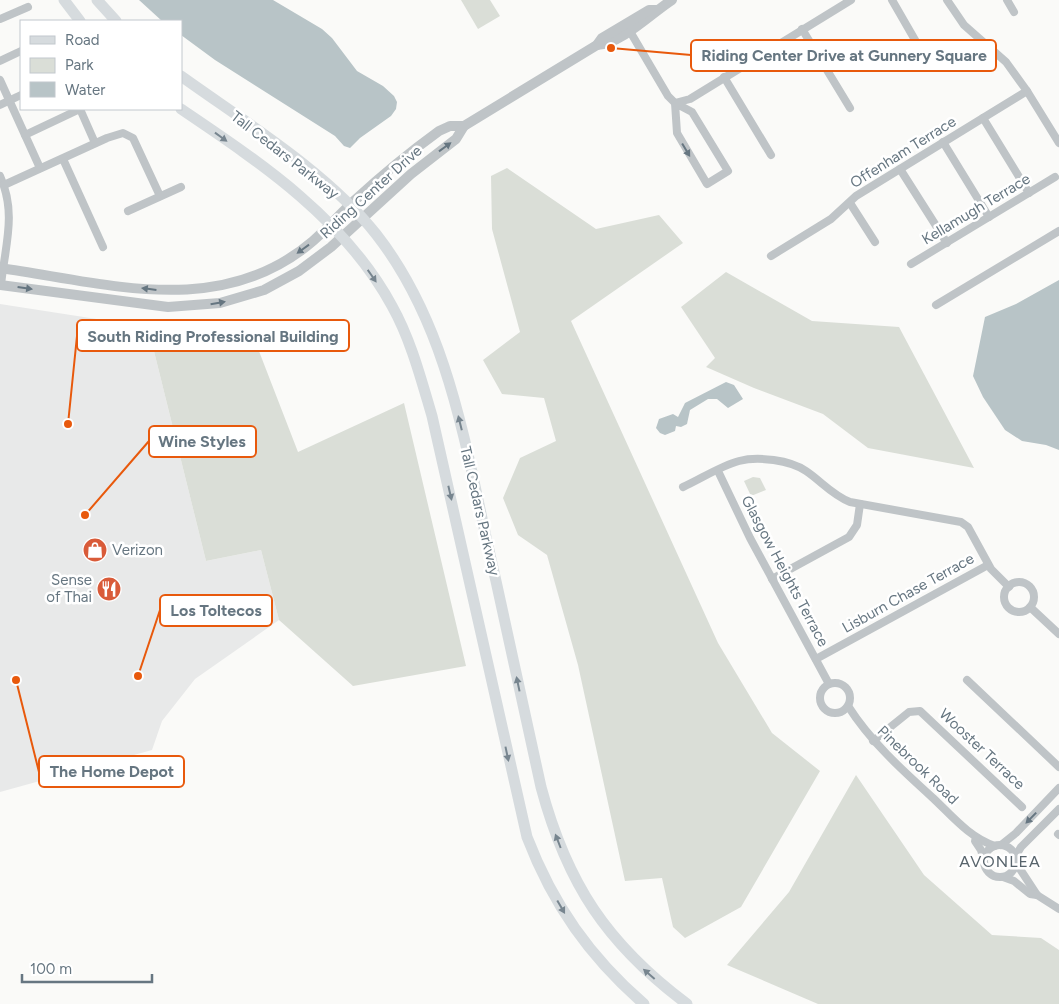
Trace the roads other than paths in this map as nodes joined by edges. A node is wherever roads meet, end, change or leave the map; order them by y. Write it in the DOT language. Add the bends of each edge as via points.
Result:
graph roads {
  1 [pos="64,0"];
  2 [pos="97,0"];
  3 [pos="672,0"];
  4 [pos="851,0"];
  5 [pos="892,0"];
  6 [pos="947,0"];
  7 [pos="1007,0"];
  8 [pos="28,7"];
  9 [pos="656,10"];
  10 [pos="1014,12"];
  11 [pos="0,20"];
  12 [pos="79,20"];
  13 [pos="115,20"];
  14 [pos="628,29"];
  15 [pos="802,29"];
  16 [pos="597,45"];
  17 [pos="20,51"];
  18 [pos="926,59"];
  19 [pos="0,60"];
  20 [pos="182,77"];
  21 [pos="724,77"];
  22 [pos="0,80"];
  23 [pos="1027,91"];
  24 [pos="20,95"];
  25 [pos="9,100"];
  26 [pos="675,103"];
  27 [pos="0,104"];
  28 [pos="850,108"];
  29 [pos="78,110"];
  30 [pos="80,110"];
  31 [pos="182,110"];
  32 [pos="983,118"];
  33 [pos="464,126"];
  34 [pos="25,135"];
  35 [pos="1058,139"];
  36 [pos="943,142"];
  37 [pos="95,143"];
  38 [pos="772,155"];
  39 [pos="63,158"];
  40 [pos="40,168"];
  41 [pos="900,169"];
  42 [pos="0,176"];
  43 [pos="1055,177"];
  44 [pos="4,185"];
  45 [pos="181,186"];
  46 [pos="1029,193"];
  47 [pos="160,196"];
  48 [pos="850,203"];
  49 [pos="350,205"];
  50 [pos="128,211"];
  51 [pos="989,217"];
  52 [pos="362,219"];
  53 [pos="330,224"];
  54 [pos="1059,230"];
  55 [pos="342,237"];
  56 [pos="875,242"];
  57 [pos="947,243"];
  58 [pos="103,248"];
  59 [pos="771,256"];
  60 [pos="911,264"];
  61 [pos="2,269"];
  62 [pos="1,285"];
  63 [pos="936,305"];
  64 [pos="718,471"];
  65 [pos="683,487"];
  66 [pos="860,504"];
  67 [pos="988,565"];
  68 [pos="772,579"];
  69 [pos="1009,587"];
  70 [pos="1030,607"];
  71 [pos="1059,634"];
  72 [pos="816,659"];
  73 [pos="968,680"];
  74 [pos="829,684"];
  75 [pos="848,706"];
  76 [pos="872,741"];
  77 [pos="1059,767"];
  78 [pos="1059,788"];
  79 [pos="1022,807"];
  80 [pos="1059,809"];
  81 [pos="976,838"];
  82 [pos="998,845"];
  83 [pos="984,860"];
  84 [pos="1016,860"];
  85 [pos="999,877"];
  86 [pos="1037,894"];
  87 [pos="1059,909"];
  88 [pos="644,1004"];
  89 [pos="687,1004"];
  1 -- 12 [label="main road"];
  2 -- 13 [label="main road"];
  3 -- 9 [label="street, Riding Center Drive"];
  4 -- 15 [label="street"];
  5 -- 18 [label="street"];
  6 -- 23 [label="street" via="964,25 1006,62"];
  7 -- 10 [label="street"];
  8 -- 11 [label="street"];
  9 -- 14 [label="street, Riding Center Drive" via="652,17"];
  9 -- 16 [label="street, Riding Center Drive" via="649,10 607,34"];
  14 -- 16 [label="street, Riding Center Drive" via="605,45"];
  14 -- 26 [label="street"];
  15 -- 21 [label="street"];
  15 -- 28 [label="street"];
  16 -- 33 [label="street, Riding Center Drive"];
  17 -- 19 [label="street"];
  20 -- 49 [label="main road, Tall Cedars Parkway" via="311,170"];
  21 -- 26 [label="street" via="690,99"];
  21 -- 38 [label="street"];
  22 -- 25 [label="street"];
  23 -- 32 [label="street, Offenham Terrace"];
  23 -- 35 [label="street"];
  24 -- 25 [label="street"];
  25 -- 27 [label="street"];
  25 -- 34 [label="street"];
  26 -- 26 [label="street, one-way" via="677,133 707,184 728,171 692,112"];
  29 -- 34 [label="street"];
  30 -- 37 [label="street"];
  31 -- 53 [label="main road, Tall Cedars Parkway, one-way" via="303,197"];
  32 -- 36 [label="street, Offenham Terrace"];
  32 -- 46 [label="street"];
  33 -- 49 [label="street, Riding Center Drive" via="450,126 439,131"];
  52 -- 33 [label="street, Riding Center Drive, one-way" via="411,174 456,139"];
  34 -- 40 [label="street"];
  36 -- 41 [label="street, Offenham Terrace"];
  36 -- 51 [label="street"];
  37 -- 39 [label="street"];
  37 -- 47 [label="street" via="120,134 130,136"];
  39 -- 40 [label="street"];
  39 -- 58 [label="street"];
  40 -- 44 [label="street"];
  41 -- 48 [label="street, Offenham Terrace"];
  41 -- 57 [label="street"];
  42 -- 44 [label="street"];
  43 -- 46 [label="street, Kellamugh Terrace"];
  44 -- 61 [label="street" via="10,213"];
  45 -- 47 [label="street"];
  46 -- 51 [label="street, Kellamugh Terrace"];
  47 -- 50 [label="street"];
  48 -- 56 [label="street"];
  48 -- 59 [label="street, Offenham Terrace" via="831,219"];
  49 -- 52 [label="main road, Tall Cedars Parkway"];
  49 -- 53 [label="street, Riding Center Drive"];
  51 -- 57 [label="street, Kellamugh Terrace"];
  52 -- 55 [label="street, Riding Center Drive"];
  89 -- 52 [label="main road, Tall Cedars Parkway, one-way" via="620,946 591,907 561,851 541,787 450,384 416,296 391,254"];
  53 -- 55 [label="main road, Tall Cedars Parkway"];
  53 -- 61 [label="street, Riding Center Drive, one-way" via="313,241 280,263 242,280 198,290 154,290"];
  54 -- 63 [label="street"];
  62 -- 55 [label="street, Riding Center Drive, one-way" via="151,306 220,303 264,290 284,280"];
  55 -- 88 [label="main road, Tall Cedars Parkway, one-way" via="393,307 418,368 440,450 513,782 538,864 577,934 618,981"];
  57 -- 60 [label="street, Kellamugh Terrace"];
  61 -- 62 [label="street"];
  64 -- 65 [label="street"];
  64 -- 66 [label="street" via="745,460 793,465 806,471 836,496"];
  64 -- 68 [label="street, Glasgow Heights Terrace"];
  66 -- 67 [label="street" via="961,522 968,528"];
  66 -- 68 [label="street" via="857,525 849,537"];
  67 -- 69 [label="street"];
  67 -- 72 [label="street, Lisburn Chase Terrace"];
  68 -- 72 [label="street, Glasgow Heights Terrace"];
  69 -- 70 [label="street" via="1020,582 1028,585 1034,596"];
  69 -- 70 [label="street" via="1004,598 1011,609 1023,611"];
  70 -- 71 [label="street"];
  72 -- 74 [label="street, Glasgow Heights Terrace"];
  73 -- 77 [label="street"];
  74 -- 75 [label="street" via="840,683 847,688"];
  74 -- 75 [label="street" via="823,687 820,695 823,708 836,713"];
  75 -- 76 [label="street, Pinebrook Road"];
  76 -- 79 [label="street, Wooster Terrace" via="909,712 920,711"];
  76 -- 81 [label="street, Pinebrook Road"];
  78 -- 82 [label="street, one-way" via="1016,833"];
  80 -- 84 [label="street" via="1018,851"];
  81 -- 82 [label="street, Pinebrook Road"];
  81 -- 83 [label="street, Pinebrook Road"];
  82 -- 83 [label="street" via="987,851"];
  82 -- 84 [label="street" via="1010,849"];
  83 -- 85 [label="street" via="988,872"];
  84 -- 85 [label="street" via="1012,871"];
  84 -- 86 [label="street"];
  85 -- 86 [label="street" via="1014,881 1030,894"];
  86 -- 87 [label="street"];
}
